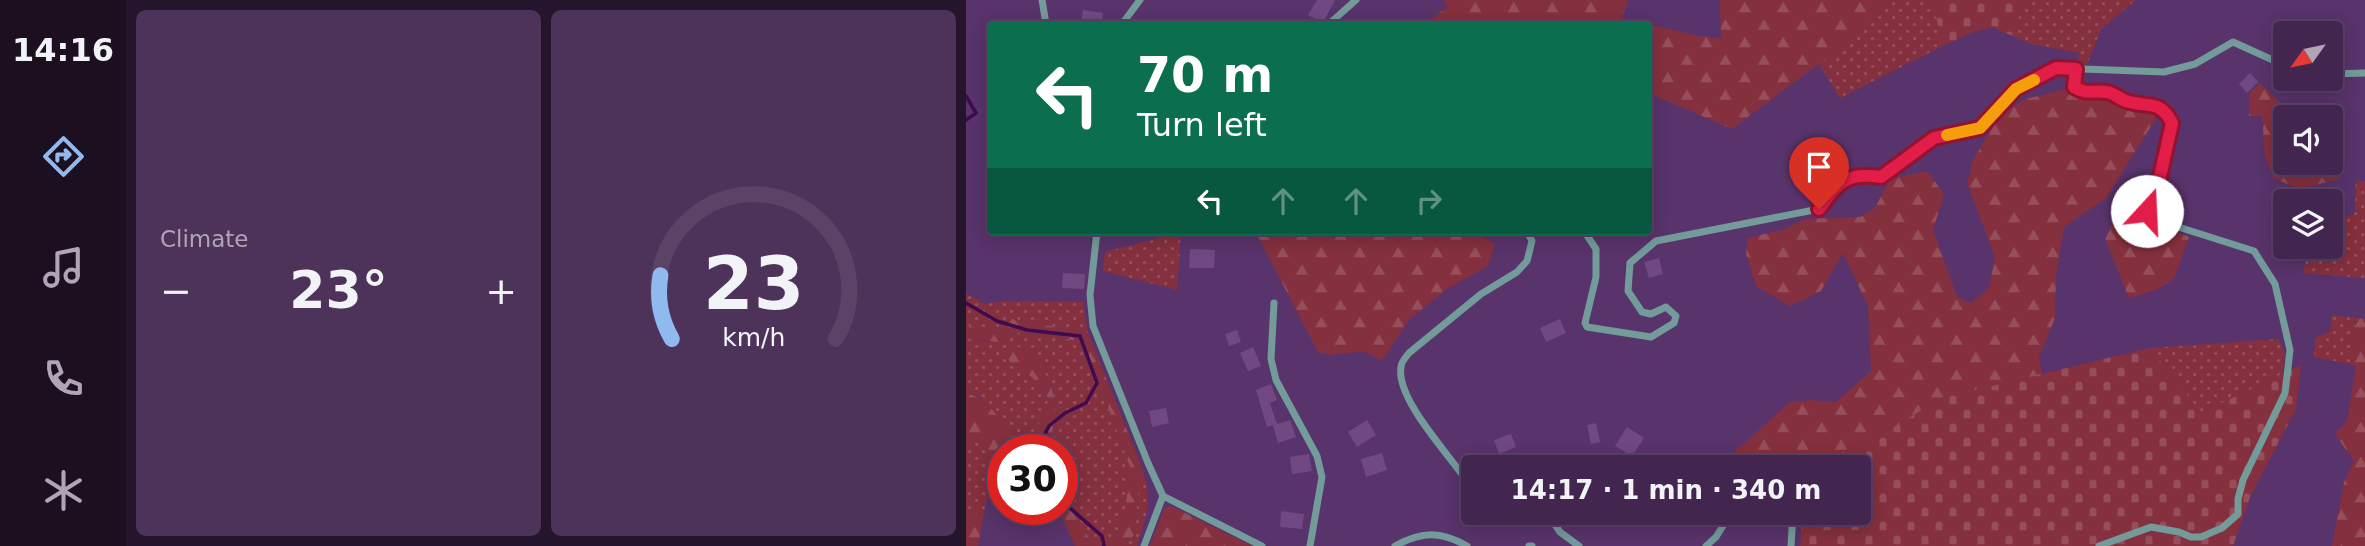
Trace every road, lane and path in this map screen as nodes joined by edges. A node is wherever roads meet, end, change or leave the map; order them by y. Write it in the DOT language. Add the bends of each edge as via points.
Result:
graph roads {
  1 [pos="1042,0"];
  2 [pos="1140,0"];
  3 [pos="1356,0"];
  4 [pos="1046,21"];
  5 [pos="1124,21"];
  6 [pos="1332,21"];
  7 [pos="2273,60"];
  8 [pos="2076,69"];
  9 [pos="2365,73"];
  10 [pos="2343,74"];
  11 [pos="1097,235"];
  12 [pos="1529,235"];
  13 [pos="1587,235"];
  14 [pos="1274,303"];
  15 [pos="1461,473"];
  16 [pos="1163,496"];
  17 [pos="1555,525"];
  18 [pos="1724,525"];
  19 [pos="1792,525"];
  20 [pos="1144,546"];
  21 [pos="1262,546"];
  22 [pos="1310,546"];
  23 [pos="1395,546"];
  24 [pos="1467,546"];
  25 [pos="1578,546"];
  26 [pos="1706,546"];
  27 [pos="1791,546"];
  28 [pos="2099,546"];
  1 -- 4 [label="street"];
  2 -- 5 [label="street"];
  3 -- 6 [label="street"];
  7 -- 8 [label="street" via="2233,42 2195,64 2164,72"];
  8 -- 13 [label="street" via="2056,68 2016,89 1980,128 1934,138 1881,177 1860,174 1839,182 1819,209 1656,241 1630,263 1628,290 1642,312 1651,314 1666,307 1676,316 1674,323 1651,337 1584,323 1597,277 1596,249"];
  8 -- 28 [label="street" via="2074,87 2082,92 2108,92 2165,110 2172,123 2160,177 2146,206 2150,218 2254,250 2275,284 2290,350 2285,393 2243,481 2238,514 2202,537 2151,527"];
  9 -- 10 [label="street"];
  11 -- 16 [label="street" via="1090,295 1093,326"];
  12 -- 15 [label="street" via="1527,261 1517,272 1481,294 1409,353 1401,365 1407,399"];
  14 -- 22 [label="street" via="1271,359 1276,380 1317,456 1322,477"];
  16 -- 20 [label="street"];
  16 -- 21 [label="street"];
  17 -- 25 [label="street"];
  18 -- 26 [label="street"];
  19 -- 27 [label="street"];
  23 -- 24 [label="street" via="1430,534 1449,535"];
}
